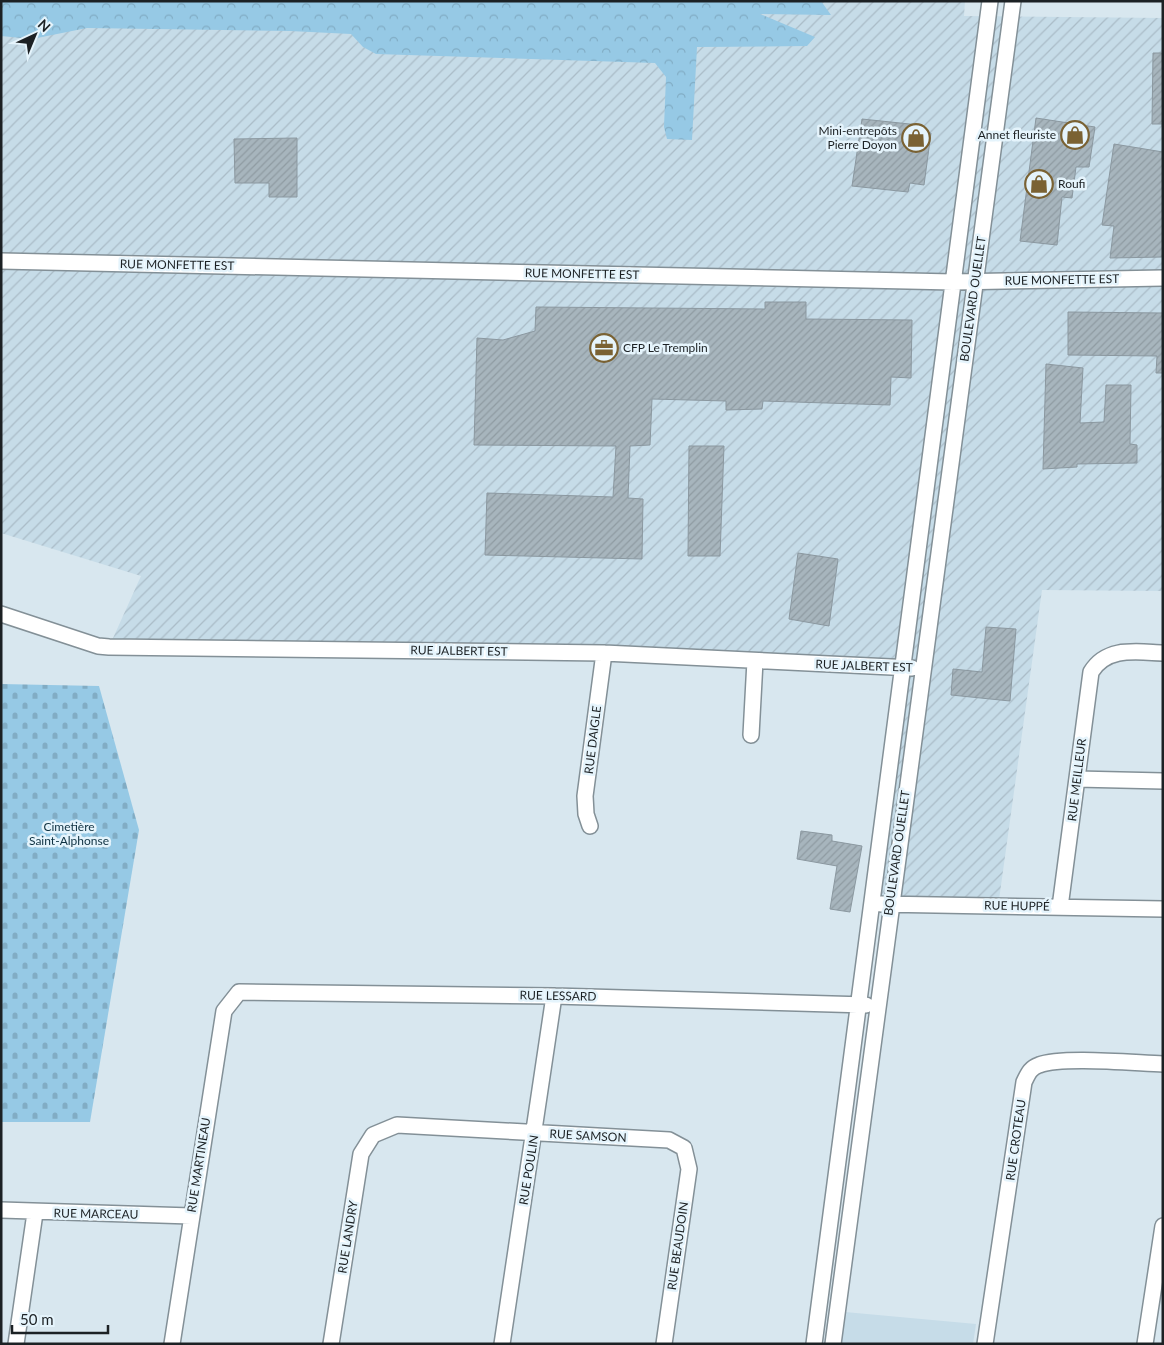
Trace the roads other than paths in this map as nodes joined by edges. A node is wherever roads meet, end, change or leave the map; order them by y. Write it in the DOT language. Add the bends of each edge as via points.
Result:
graph roads {
  1 [pos="990,1"];
  2 [pos="1012,1"];
  3 [pos="978,99"];
  4 [pos="1000,101"];
  5 [pos="1,261"];
  6 [pos="1163,278"];
  7 [pos="975,281"];
  8 [pos="953,282"];
  9 [pos="925,495"];
  10 [pos="946,498"];
  11 [pos="1,614"];
  12 [pos="604,653"];
  13 [pos="1163,653"];
  14 [pos="755,661"];
  15 [pos="902,668"];
  16 [pos="922,668"];
  17 [pos="751,735"];
  18 [pos="1077,779"];
  19 [pos="1163,781"];
  20 [pos="590,826"];
  21 [pos="872,904"];
  22 [pos="890,904"];
  23 [pos="1060,907"];
  24 [pos="1163,909"];
  25 [pos="239,992"];
  26 [pos="554,996"];
  27 [pos="857,1005"];
  28 [pos="877,1006"];
  29 [pos="1163,1064"];
  30 [pos="534,1134"];
  31 [pos="373,1135"];
  32 [pos="684,1148"];
  33 [pos="832,1206"];
  34 [pos="850,1209"];
  35 [pos="1,1210"];
  36 [pos="35,1213"];
  37 [pos="191,1216"];
  38 [pos="1163,1226"];
  39 [pos="16,1344"];
  40 [pos="172,1344"];
  41 [pos="332,1344"];
  42 [pos="502,1344"];
  43 [pos="664,1344"];
  44 [pos="814,1344"];
  45 [pos="833,1344"];
  46 [pos="985,1344"];
  47 [pos="1145,1344"];
  1 -- 3 [label="street, BOULEVARD OUELLET"];
  2 -- 4 [label="street, BOULEVARD OUELLET"];
  3 -- 4 [label="street"];
  3 -- 8 [label="street, BOULEVARD OUELLET"];
  4 -- 7 [label="street, BOULEVARD OUELLET"];
  5 -- 8 [label="street, RUE MONFETTE EST"];
  6 -- 7 [label="street, RUE MONFETTE EST"];
  7 -- 8 [label="street, RUE MONFETTE EST"];
  7 -- 10 [label="street, BOULEVARD OUELLET"];
  8 -- 9 [label="street, BOULEVARD OUELLET"];
  9 -- 10 [label="street"];
  9 -- 15 [label="street, BOULEVARD OUELLET"];
  10 -- 16 [label="street, BOULEVARD OUELLET"];
  11 -- 12 [label="street, RUE JALBERT EST" via="109,647"];
  12 -- 14 [label="street, RUE JALBERT EST"];
  12 -- 20 [label="street, RUE DAIGLE" via="585,796"];
  13 -- 18 [label="street, RUE MEILLEUR" via="1122,652 1102,658 1091,672"];
  14 -- 15 [label="street, RUE JALBERT EST"];
  14 -- 17 [label="street"];
  15 -- 16 [label="street, RUE JALBERT EST"];
  15 -- 21 [label="street, BOULEVARD OUELLET"];
  16 -- 22 [label="street, BOULEVARD OUELLET"];
  18 -- 19 [label="street"];
  18 -- 23 [label="street, RUE MEILLEUR"];
  21 -- 22 [label="street, RUE HUPPÉ"];
  21 -- 27 [label="street, BOULEVARD OUELLET"];
  22 -- 23 [label="street, RUE HUPPÉ"];
  22 -- 28 [label="street, BOULEVARD OUELLET"];
  23 -- 24 [label="street, RUE HUPPÉ"];
  25 -- 26 [label="street, RUE LESSARD"];
  25 -- 37 [label="street, RUE MARTINEAU" via="224,1011"];
  26 -- 27 [label="street, RUE LESSARD"];
  26 -- 30 [label="street, RUE POULIN"];
  27 -- 28 [label="street, RUE LESSARD"];
  27 -- 33 [label="street, BOULEVARD OUELLET"];
  28 -- 34 [label="street, BOULEVARD OUELLET"];
  29 -- 46 [label="street, RUE CROTEAU" via="1060,1062 1037,1065 1030,1070 1024,1082"];
  30 -- 31 [label="street, RUE SAMSON" via="397,1125"];
  30 -- 32 [label="street, RUE SAMSON" via="669,1140"];
  30 -- 42 [label="street, RUE POULIN"];
  31 -- 41 [label="street, RUE LANDRY" via="361,1154"];
  32 -- 43 [label="street, RUE BEAUDOIN" via="689,1169"];
  33 -- 34 [label="street"];
  33 -- 44 [label="street, BOULEVARD OUELLET"];
  34 -- 45 [label="street, BOULEVARD OUELLET"];
  35 -- 36 [label="street, RUE MARCEAU"];
  36 -- 37 [label="street, RUE MARCEAU"];
  36 -- 39 [label="street"];
  37 -- 40 [label="street, RUE MARTINEAU"];
  38 -- 47 [label="street"];
}
